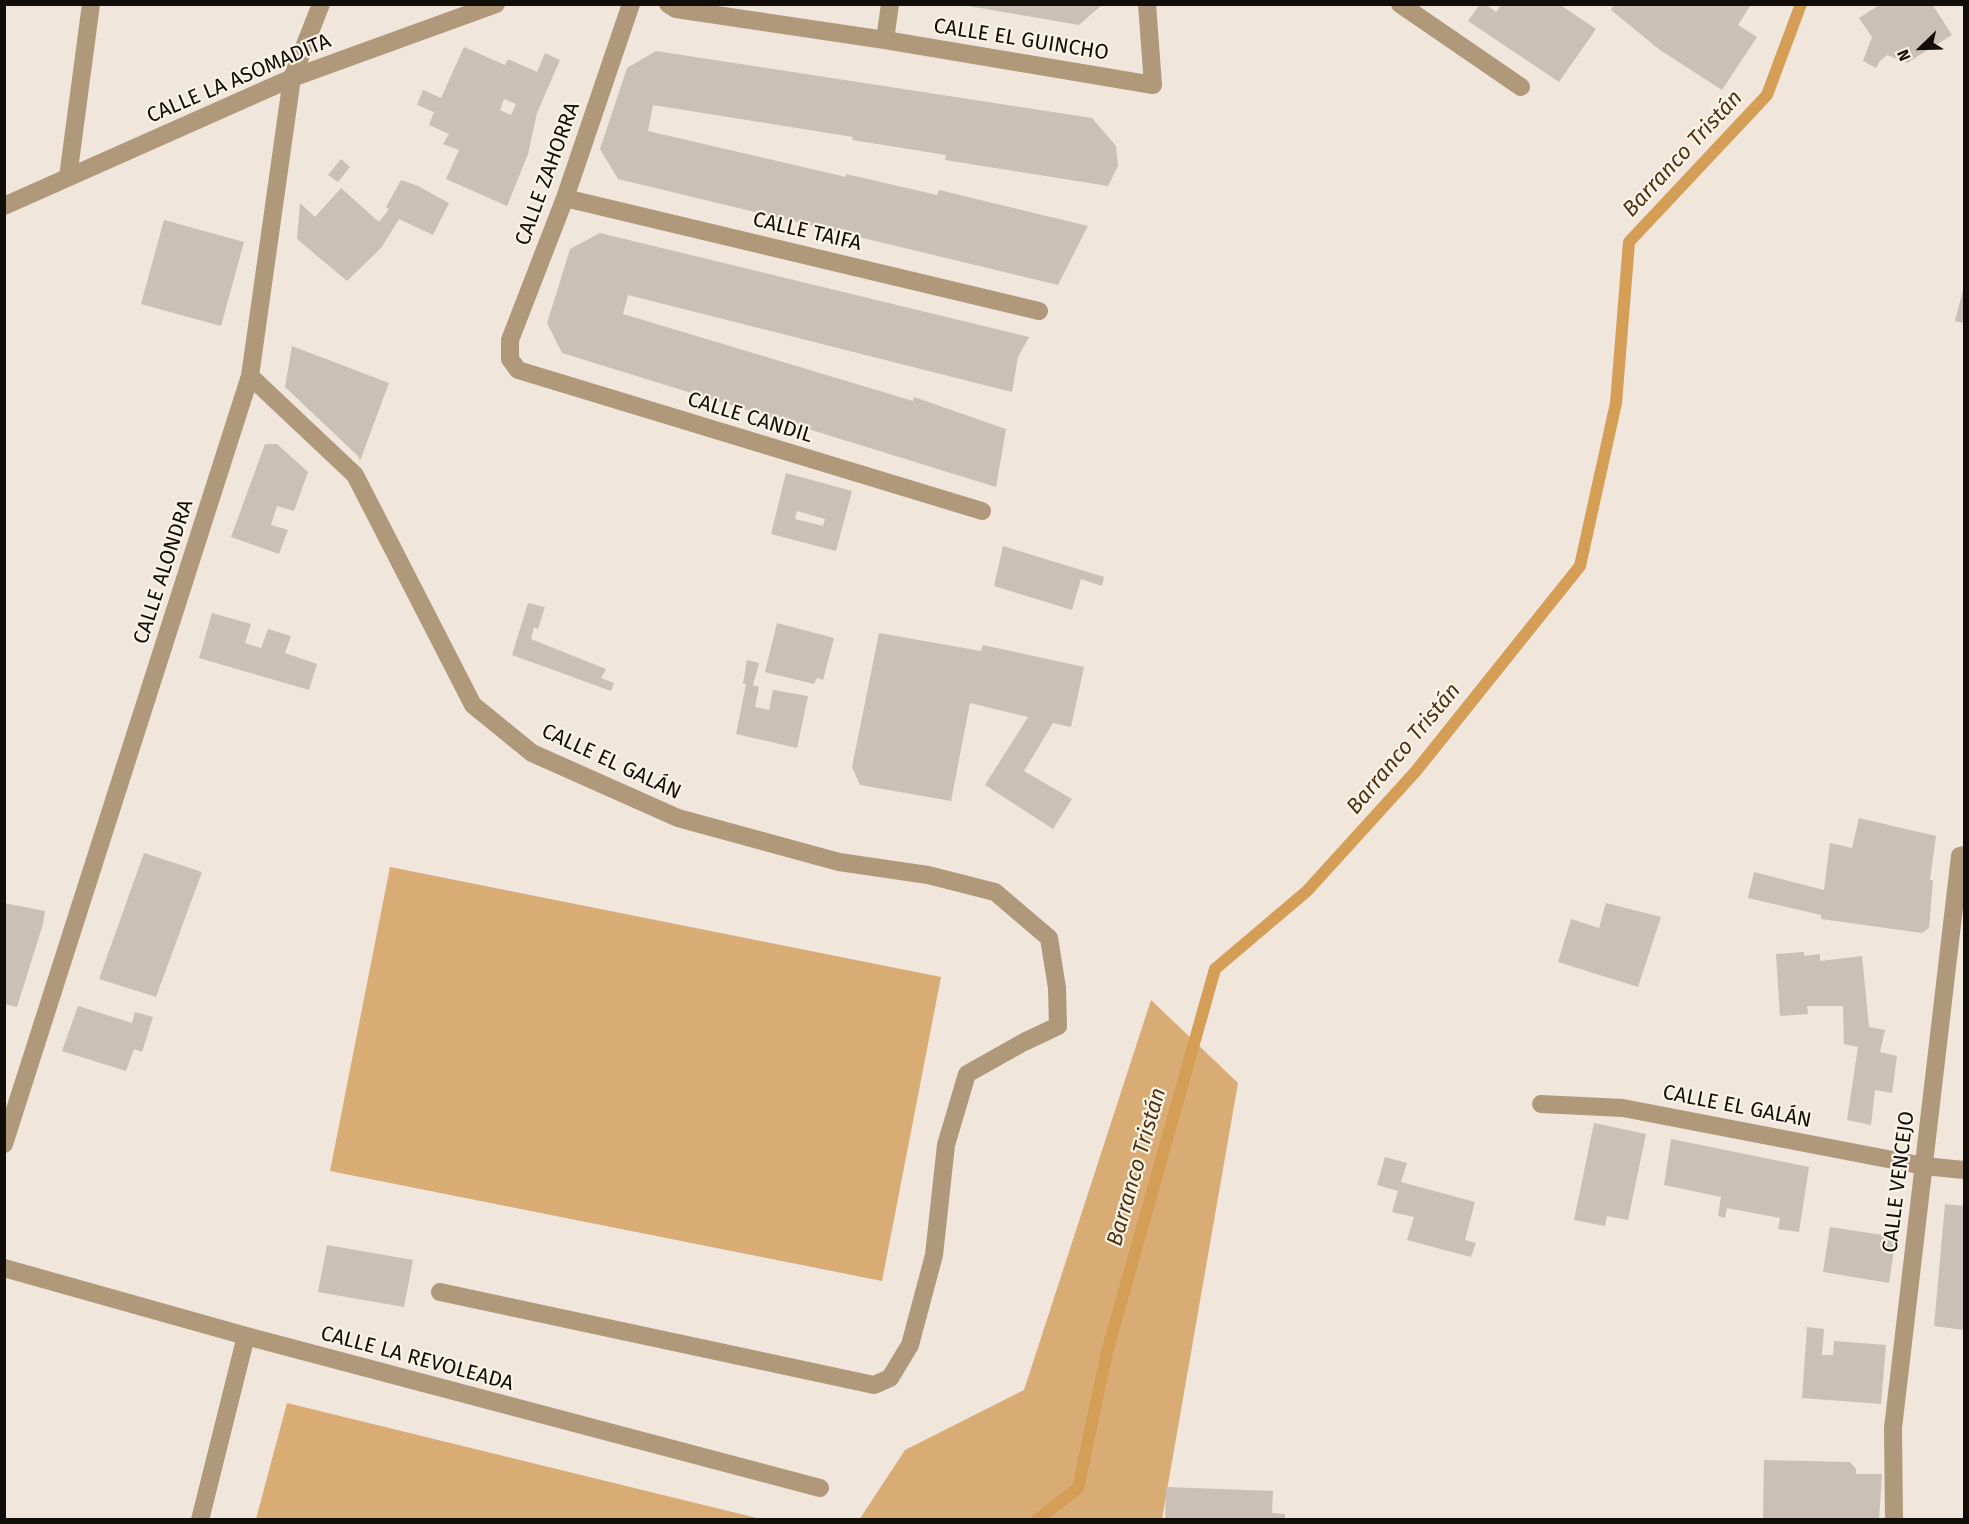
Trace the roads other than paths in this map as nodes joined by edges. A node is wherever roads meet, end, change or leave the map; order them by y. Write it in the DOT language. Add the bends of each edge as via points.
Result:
graph roads {
  1 [pos="91,4"];
  2 [pos="321,4"];
  3 [pos="496,4"];
  4 [pos="631,4"];
  5 [pos="668,4"];
  6 [pos="890,4"];
  7 [pos="1147,4"];
  8 [pos="1400,4"];
  9 [pos="885,40"];
  10 [pos="292,78"];
  11 [pos="1521,87"];
  12 [pos="68,177"];
  13 [pos="565,198"];
  14 [pos="4,206"];
  15 [pos="1039,311"];
  16 [pos="510,358"];
  17 [pos="250,376"];
  18 [pos="982,511"];
  19 [pos="1965,855"];
  20 [pos="1541,1104"];
  21 [pos="4,1144"];
  22 [pos="1924,1166"];
  23 [pos="1965,1170"];
  24 [pos="4,1268"];
  25 [pos="441,1292"];
  26 [pos="246,1336"];
  27 [pos="820,1488"];
  28 [pos="200,1520"];
  29 [pos="1893,1520"];
  1 -- 12 [label="street"];
  2 -- 10 [label="street, CALLE ALONDRA"];
  3 -- 10 [label="street, CALLE LA ASOMADITA"];
  4 -- 13 [label="street, CALLE ZAHORRA"];
  5 -- 9 [label="street, CALLE EL GUINCHO" via="676,9"];
  6 -- 9 [label="street"];
  7 -- 9 [label="street, CALLE EL GUINCHO" via="1153,85"];
  8 -- 11 [label="street"];
  10 -- 12 [label="street, CALLE LA ASOMADITA"];
  10 -- 17 [label="street, CALLE ALONDRA"];
  12 -- 14 [label="street, CALLE LA ASOMADITA"];
  13 -- 15 [label="street, CALLE TAIFA"];
  13 -- 16 [label="street, CALLE ZAHORRA" via="510,340"];
  16 -- 18 [label="street, CALLE CANDIL" via="518,370 530,375"];
  17 -- 21 [label="street, CALLE ALONDRA"];
  17 -- 25 [label="street, CALLE EL GALÁN" via="355,475 473,705 532,753 678,818 839,862 928,875 995,892 1049,938 1058,1026 967,1074 946,1145 934,1255 910,1345 890,1378 874,1385"];
  19 -- 22 [label="street, CALLE VENCEJO" via="1960,856"];
  20 -- 22 [label="street, CALLE EL GALÁN" via="1623,1108"];
  22 -- 23 [label="street, CALLE EL GALÁN"];
  22 -- 29 [label="street, CALLE VENCEJO" via="1893,1428"];
  24 -- 26 [label="street, CALLE LA REVOLEADA"];
  26 -- 27 [label="street, CALLE LA REVOLEADA"];
  26 -- 28 [label="street"];
}
